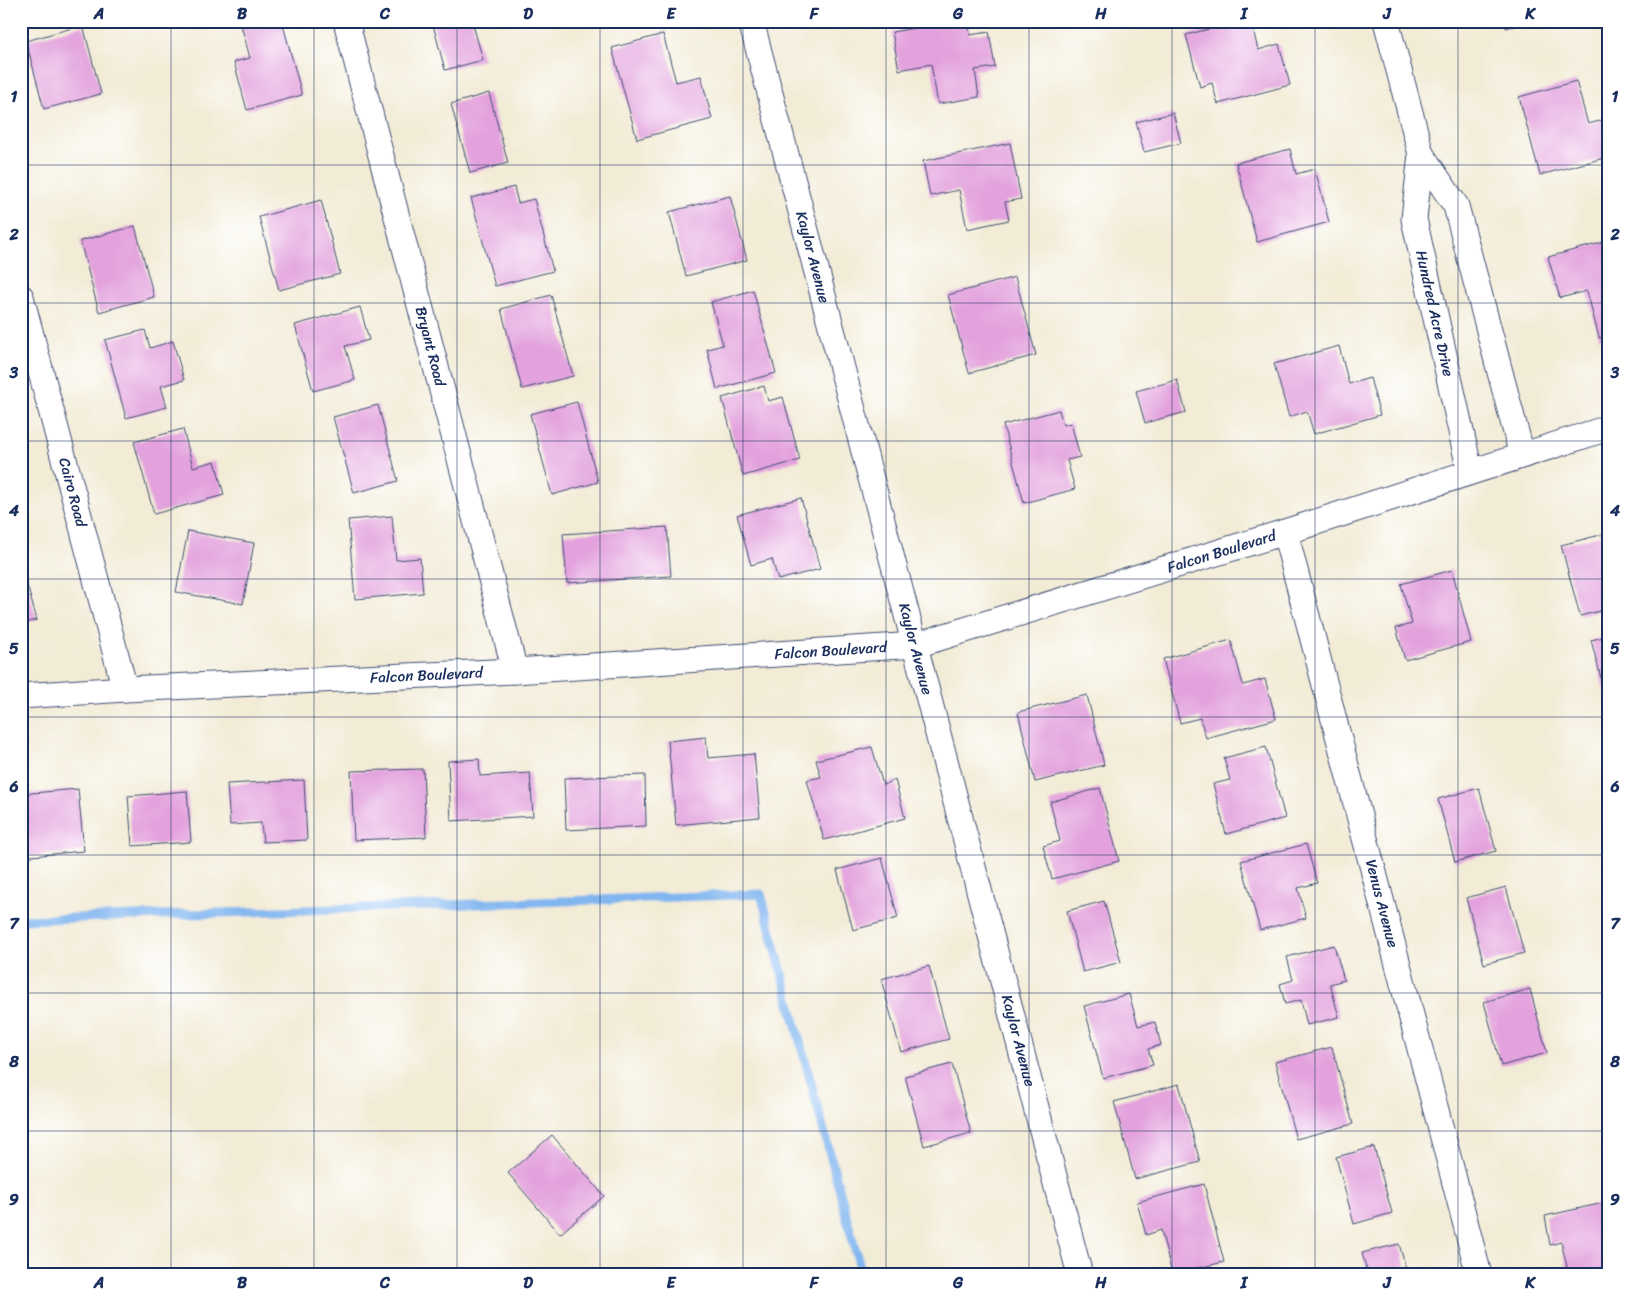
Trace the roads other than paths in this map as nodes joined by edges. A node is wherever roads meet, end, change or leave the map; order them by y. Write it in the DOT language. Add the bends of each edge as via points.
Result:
graph roads {
  1 [pos="346,21"];
  2 [pos="751,21"];
  3 [pos="1386,21"];
  4 [pos="1421,154"];
  5 [pos="21,297"];
  6 [pos="1608,428"];
  7 [pos="1522,455"];
  8 [pos="1470,472"];
  9 [pos="1285,532"];
  10 [pos="916,645"];
  11 [pos="515,671"];
  12 [pos="125,689"];
  13 [pos="21,696"];
  14 [pos="1080,1275"];
  15 [pos="1479,1275"];
  1 -- 11 [label="street, Bryant Road"];
  2 -- 10 [label="street, Kaylor Avenue"];
  3 -- 4 [label="street, Hundred Acre Drive"];
  4 -- 7 [label="street, Hundred Acre Drive" via="1456,206"];
  4 -- 8 [label="street, Hundred Acre Drive" via="1414,219"];
  5 -- 12 [label="street, Cairo Road"];
  6 -- 7 [label="street, Falcon Boulevard"];
  7 -- 8 [label="street, Falcon Boulevard"];
  8 -- 9 [label="street, Falcon Boulevard"];
  9 -- 10 [label="street, Falcon Boulevard"];
  9 -- 15 [label="street, Venus Avenue"];
  10 -- 11 [label="street, Falcon Boulevard"];
  10 -- 14 [label="street, Kaylor Avenue"];
  11 -- 12 [label="street, Falcon Boulevard"];
  12 -- 13 [label="street, Falcon Boulevard"];
}
